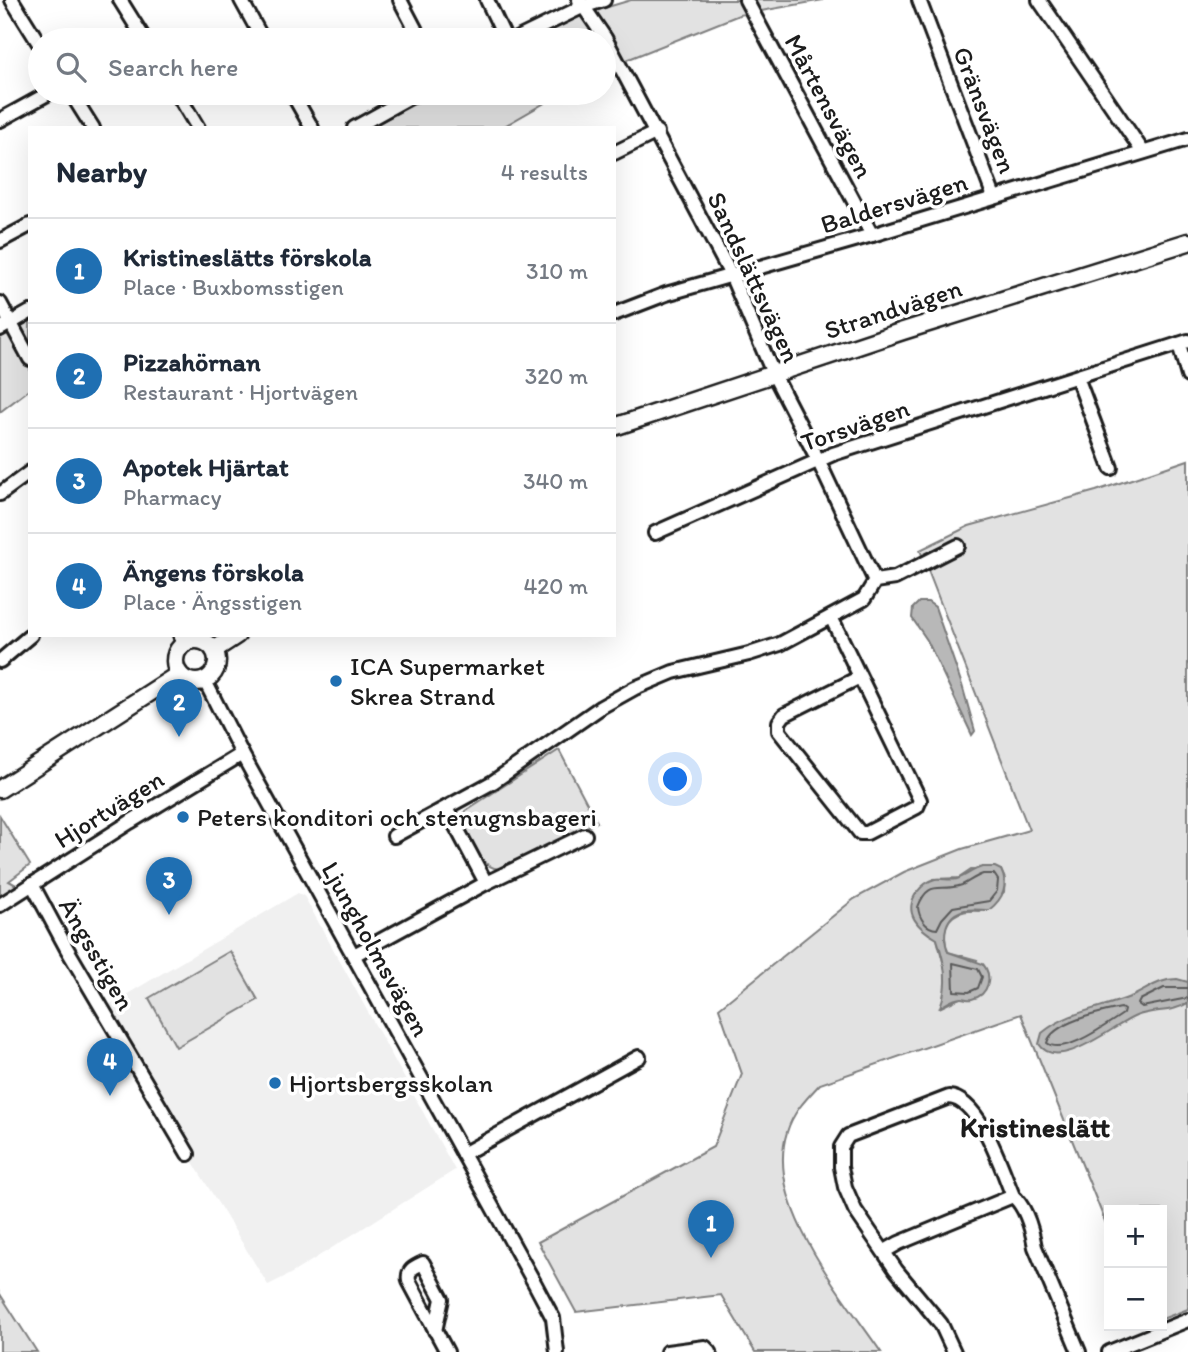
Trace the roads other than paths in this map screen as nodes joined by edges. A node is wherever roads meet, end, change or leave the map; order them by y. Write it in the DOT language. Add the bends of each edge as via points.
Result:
graph roads {
  1 [pos="12,0"];
  2 [pos="120,0"];
  3 [pos="241,0"];
  4 [pos="400,0"];
  5 [pos="487,0"];
  6 [pos="604,0"];
  7 [pos="746,0"];
  8 [pos="919,0"];
  9 [pos="1039,0"];
  10 [pos="580,3"];
  11 [pos="29,28"];
  12 [pos="138,28"];
  13 [pos="256,28"];
  14 [pos="415,28"];
  15 [pos="500,28"];
  16 [pos="535,28"];
  17 [pos="598,28"];
  18 [pos="616,58"];
  19 [pos="28,105"];
  20 [pos="79,105"];
  21 [pos="184,105"];
  22 [pos="299,105"];
  23 [pos="395,105"];
  24 [pos="0,120"];
  25 [pos="92,126"];
  26 [pos="197,126"];
  27 [pos="312,126"];
  28 [pos="358,126"];
  29 [pos="657,132"];
  30 [pos="1188,139"];
  31 [pos="616,152"];
  32 [pos="1143,152"];
  33 [pos="995,197"];
  34 [pos="28,226"];
  35 [pos="872,234"];
  36 [pos="0,241"];
  37 [pos="1188,242"];
  38 [pos="731,275"];
  39 [pos="0,303"];
  40 [pos="28,313"];
  41 [pos="616,313"];
  42 [pos="5,326"];
  43 [pos="1183,343"];
  44 [pos="28,356"];
  45 [pos="773,373"];
  46 [pos="1188,376"];
  47 [pos="1076,377"];
  48 [pos="616,426"];
  49 [pos="818,460"];
  50 [pos="1111,468"];
  51 [pos="28,473"];
  52 [pos="0,494"];
  53 [pos="655,533"];
  54 [pos="958,546"];
  55 [pos="875,581"];
  56 [pos="831,617"];
  57 [pos="29,637"];
  58 [pos="234,637"];
  59 [pos="182,640"];
  60 [pos="214,650"];
  61 [pos="0,661"];
  62 [pos="178,674"];
  63 [pos="860,677"];
  64 [pos="205,681"];
  65 [pos="242,754"];
  66 [pos="0,789"];
  67 [pos="446,808"];
  68 [pos="585,835"];
  69 [pos="394,836"];
  70 [pos="486,883"];
  71 [pos="32,884"];
  72 [pos="0,905"];
  73 [pos="359,952"];
  74 [pos="639,1057"];
  75 [pos="188,1154"];
  76 [pos="463,1154"];
  77 [pos="1013,1196"];
  78 [pos="885,1251"];
  79 [pos="1188,1320"];
  80 [pos="435,1331"];
  81 [pos="1132,1348"];
  82 [pos="447,1352"];
  83 [pos="557,1352"];
  84 [pos="667,1352"];
  85 [pos="710,1352"];
  86 [pos="954,1352"];
  87 [pos="1079,1352"];
  88 [pos="1110,1352"];
  1 -- 11 [label="street"];
  2 -- 12 [label="street"];
  3 -- 13 [label="street"];
  4 -- 14 [label="street"];
  5 -- 15 [label="street"];
  6 -- 10 [label="street"];
  7 -- 35 [label="street, Mårtensvägen"];
  8 -- 33 [label="street, Gränsvägen"];
  9 -- 32 [label="street"];
  10 -- 16 [label="street"];
  10 -- 17 [label="street, Sandslättsvägen"];
  18 -- 29 [label="street, Sandslättsvägen"];
  19 -- 24 [label="street"];
  20 -- 25 [label="street"];
  21 -- 26 [label="street"];
  22 -- 27 [label="street"];
  23 -- 28 [label="street"];
  29 -- 31 [label="street"];
  29 -- 38 [label="street, Sandslättsvägen"];
  30 -- 32 [label="street, Baldersvägen"];
  32 -- 33 [label="street, Baldersvägen"];
  33 -- 35 [label="street, Baldersvägen"];
  34 -- 36 [label="street"];
  35 -- 38 [label="street, Baldersvägen"];
  37 -- 45 [label="street, Strandvägen"];
  38 -- 41 [label="street, Baldersvägen"];
  38 -- 45 [label="street, Sandslättsvägen"];
  39 -- 42 [label="street"];
  40 -- 42 [label="street"];
  42 -- 44 [label="street"];
  43 -- 46 [label="street, Torsvägen"];
  43 -- 47 [label="street, Torsvägen"];
  45 -- 48 [label="street, Strandvägen"];
  45 -- 49 [label="street, Sandslättsvägen"];
  47 -- 49 [label="street, Torsvägen"];
  47 -- 50 [label="street"];
  49 -- 53 [label="street, Torsvägen"];
  49 -- 55 [label="street, Sandslättsvägen"];
  51 -- 52 [label="street"];
  54 -- 55 [label="street" via="895,578"];
  55 -- 56 [label="street" via="864,599"];
  56 -- 63 [label="street"];
  56 -- 67 [label="street" via="765,650 673,671 635,688"];
  57 -- 61 [label="street"];
  58 -- 60 [label="street"];
  59 -- 60 [label="street" via="200,640"];
  59 -- 62 [label="street" via="175,658"];
  60 -- 64 [label="street" via="216,668"];
  62 -- 64 [label="street" via="193,683"];
  62 -- 66 [label="street"];
  63 -- 63 [label="street" via="920,800 917,807 867,833 860,833 779,731 784,715"];
  64 -- 65 [label="street, Ljungholmsvägen"];
  65 -- 71 [label="street, Hjortvägen"];
  65 -- 73 [label="street, Ljungholmsvägen"];
  67 -- 69 [label="street"];
  67 -- 70 [label="street"];
  68 -- 70 [label="street"];
  70 -- 73 [label="street"];
  71 -- 72 [label="street, Hjortvägen"];
  71 -- 75 [label="street, Ängsstigen"];
  73 -- 76 [label="street, Ljungholmsvägen"];
  74 -- 76 [label="street"];
  76 -- 83 [label="street, Ljungholmsvägen" via="553,1318"];
  77 -- 78 [label="street"];
  77 -- 78 [label="street" via="979,1121 956,1097 937,1100 848,1136 841,1150 845,1188 860,1219"];
  77 -- 87 [label="street" via="1033,1232 1035,1247"];
  78 -- 86 [label="street" via="936,1316"];
  79 -- 81 [label="street"];
  80 -- 80 [label="street" via="442,1299 423,1263 411,1269 409,1281"];
  80 -- 82 [label="street"];
  81 -- 88 [label="street"];
  84 -- 85 [label="street" via="697,1346"];
}
